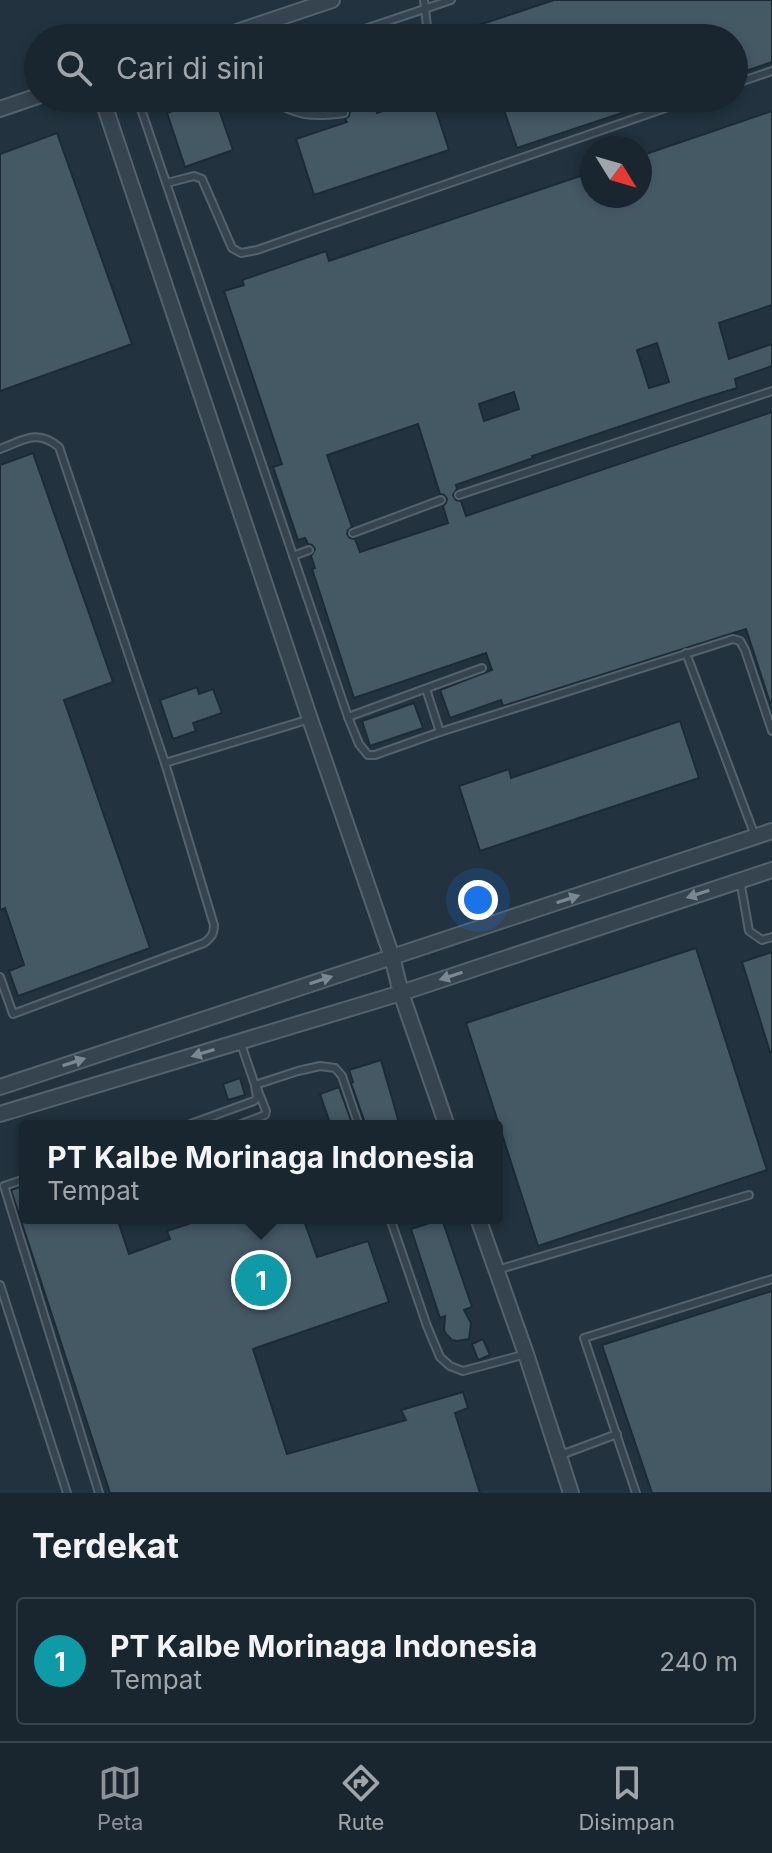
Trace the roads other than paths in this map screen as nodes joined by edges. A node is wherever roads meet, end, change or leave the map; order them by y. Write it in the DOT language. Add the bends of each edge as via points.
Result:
graph roads {
  1 [pos="332,0"];
  2 [pos="424,0"];
  3 [pos="451,0"];
  4 [pos="426,8"];
  5 [pos="263,24"];
  6 [pos="379,24"];
  7 [pos="427,24"];
  8 [pos="772,71"];
  9 [pos="748,79"];
  10 [pos="24,101"];
  11 [pos="0,109"];
  12 [pos="107,112"];
  13 [pos="142,112"];
  14 [pos="296,112"];
  15 [pos="654,112"];
  16 [pos="344,113"];
  17 [pos="167,183"];
  18 [pos="772,391"];
  19 [pos="0,449"];
  20 [pos="459,495"];
  21 [pos="441,500"];
  22 [pos="353,533"];
  23 [pos="309,550"];
  24 [pos="293,556"];
  25 [pos="686,653"];
  26 [pos="482,668"];
  27 [pos="426,689"];
  28 [pos="348,717"];
  29 [pos="310,719"];
  30 [pos="772,731"];
  31 [pos="440,732"];
  32 [pos="165,763"];
  33 [pos="772,831"];
  34 [pos="755,836"];
  35 [pos="772,870"];
  36 [pos="740,880"];
  37 [pos="772,937"];
  38 [pos="392,957"];
  39 [pos="0,977"];
  40 [pos="401,993"];
  41 [pos="240,1041"];
  42 [pos="255,1085"];
  43 [pos="0,1087"];
  44 [pos="0,1114"];
  45 [pos="202,1120"];
  46 [pos="252,1120"];
  47 [pos="357,1120"];
  48 [pos="445,1120"];
  49 [pos="19,1181"];
  50 [pos="749,1195"];
  51 [pos="392,1224"];
  52 [pos="480,1224"];
  53 [pos="497,1270"];
  54 [pos="772,1279"];
  55 [pos="0,1285"];
  56 [pos="526,1354"];
  57 [pos="617,1434"];
  58 [pos="558,1457"];
  59 [pos="67,1493"];
  60 [pos="99,1493"];
  61 [pos="571,1493"];
  62 [pos="636,1493"];
  1 -- 5 [label="street"];
  2 -- 4 [label="lane"];
  3 -- 4 [label="lane"];
  4 -- 6 [label="lane"];
  4 -- 7 [label="lane"];
  8 -- 9 [label="lane"];
  10 -- 11 [label="street"];
  12 -- 29 [label="street"];
  13 -- 17 [label="lane"];
  14 -- 16 [label="lane"];
  15 -- 17 [label="lane" via="241,253 232,248 202,179"];
  17 -- 24 [label="lane"];
  18 -- 20 [label="lane"];
  19 -- 32 [label="lane" via="38,435 59,447"];
  21 -- 22 [label="lane"];
  23 -- 24 [label="lane"];
  24 -- 28 [label="lane"];
  25 -- 30 [label="lane" via="740,641"];
  25 -- 31 [label="lane"];
  25 -- 34 [label="lane"];
  26 -- 27 [label="lane"];
  27 -- 28 [label="lane"];
  27 -- 31 [label="lane"];
  28 -- 31 [label="lane" via="368,755"];
  29 -- 32 [label="lane"];
  29 -- 38 [label="street"];
  32 -- 39 [label="lane" via="212,915 210,939 13,1014"];
  33 -- 34 [label="street"];
  38 -- 34 [label="street, one-way"];
  35 -- 36 [label="street"];
  36 -- 37 [label="lane" via="749,931 762,940"];
  36 -- 40 [label="street, one-way"];
  38 -- 40 [label="street"];
  43 -- 38 [label="street, one-way"];
  40 -- 41 [label="street"];
  40 -- 48 [label="street"];
  41 -- 42 [label="lane"];
  41 -- 44 [label="street, one-way"];
  42 -- 45 [label="lane" via="254,1101"];
  42 -- 46 [label="lane" via="266,1111"];
  42 -- 47 [label="lane" via="307,1068 335,1068"];
  49 -- 60 [label="lane" via="4,1186"];
  50 -- 53 [label="lane"];
  51 -- 56 [label="lane" via="440,1357 463,1371"];
  52 -- 53 [label="street"];
  53 -- 56 [label="street"];
  54 -- 57 [label="lane" via="584,1338"];
  55 -- 59 [label="lane"];
  56 -- 58 [label="street"];
  57 -- 58 [label="lane"];
  57 -- 62 [label="lane"];
  58 -- 61 [label="street"];
}
